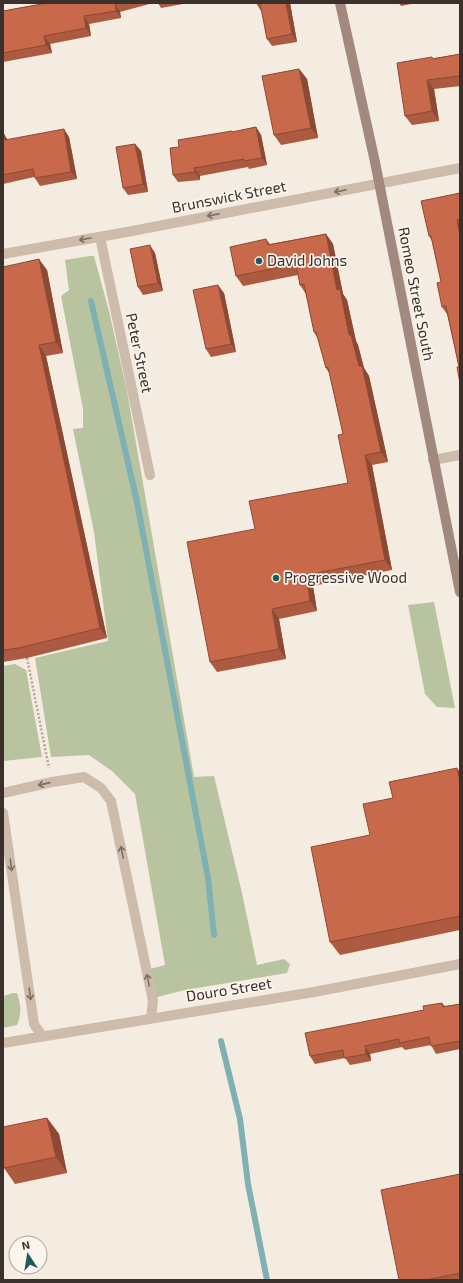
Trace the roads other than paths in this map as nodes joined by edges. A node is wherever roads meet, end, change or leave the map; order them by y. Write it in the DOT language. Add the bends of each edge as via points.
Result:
graph roads {
  1 [pos="340,3"];
  2 [pos="460,168"];
  3 [pos="379,183"];
  4 [pos="100,237"];
  5 [pos="3,254"];
  6 [pos="460,455"];
  7 [pos="433,460"];
  8 [pos="150,475"];
  9 [pos="460,592"];
  10 [pos="3,793"];
  11 [pos="3,813"];
  12 [pos="460,964"];
  13 [pos="151,1018"];
  14 [pos="42,1036"];
  15 [pos="3,1043"];
  1 -- 3 [label="main road, Romeo Street South"];
  2 -- 3 [label="street, Brunswick Street"];
  3 -- 4 [label="street, Brunswick Street, one-way"];
  3 -- 7 [label="main road, Romeo Street South"];
  4 -- 5 [label="street, Brunswick Street, one-way"];
  4 -- 8 [label="street, Peter Street"];
  6 -- 7 [label="street"];
  7 -- 9 [label="main road, Romeo Street South"];
  13 -- 10 [label="street, one-way" via="153,1001 111,801 101,788 84,777"];
  11 -- 14 [label="street, one-way" via="34,1024"];
  12 -- 13 [label="street, Douro Street" via="314,992"];
  13 -- 14 [label="street, Douro Street"];
  14 -- 15 [label="street, Douro Street"];
}
